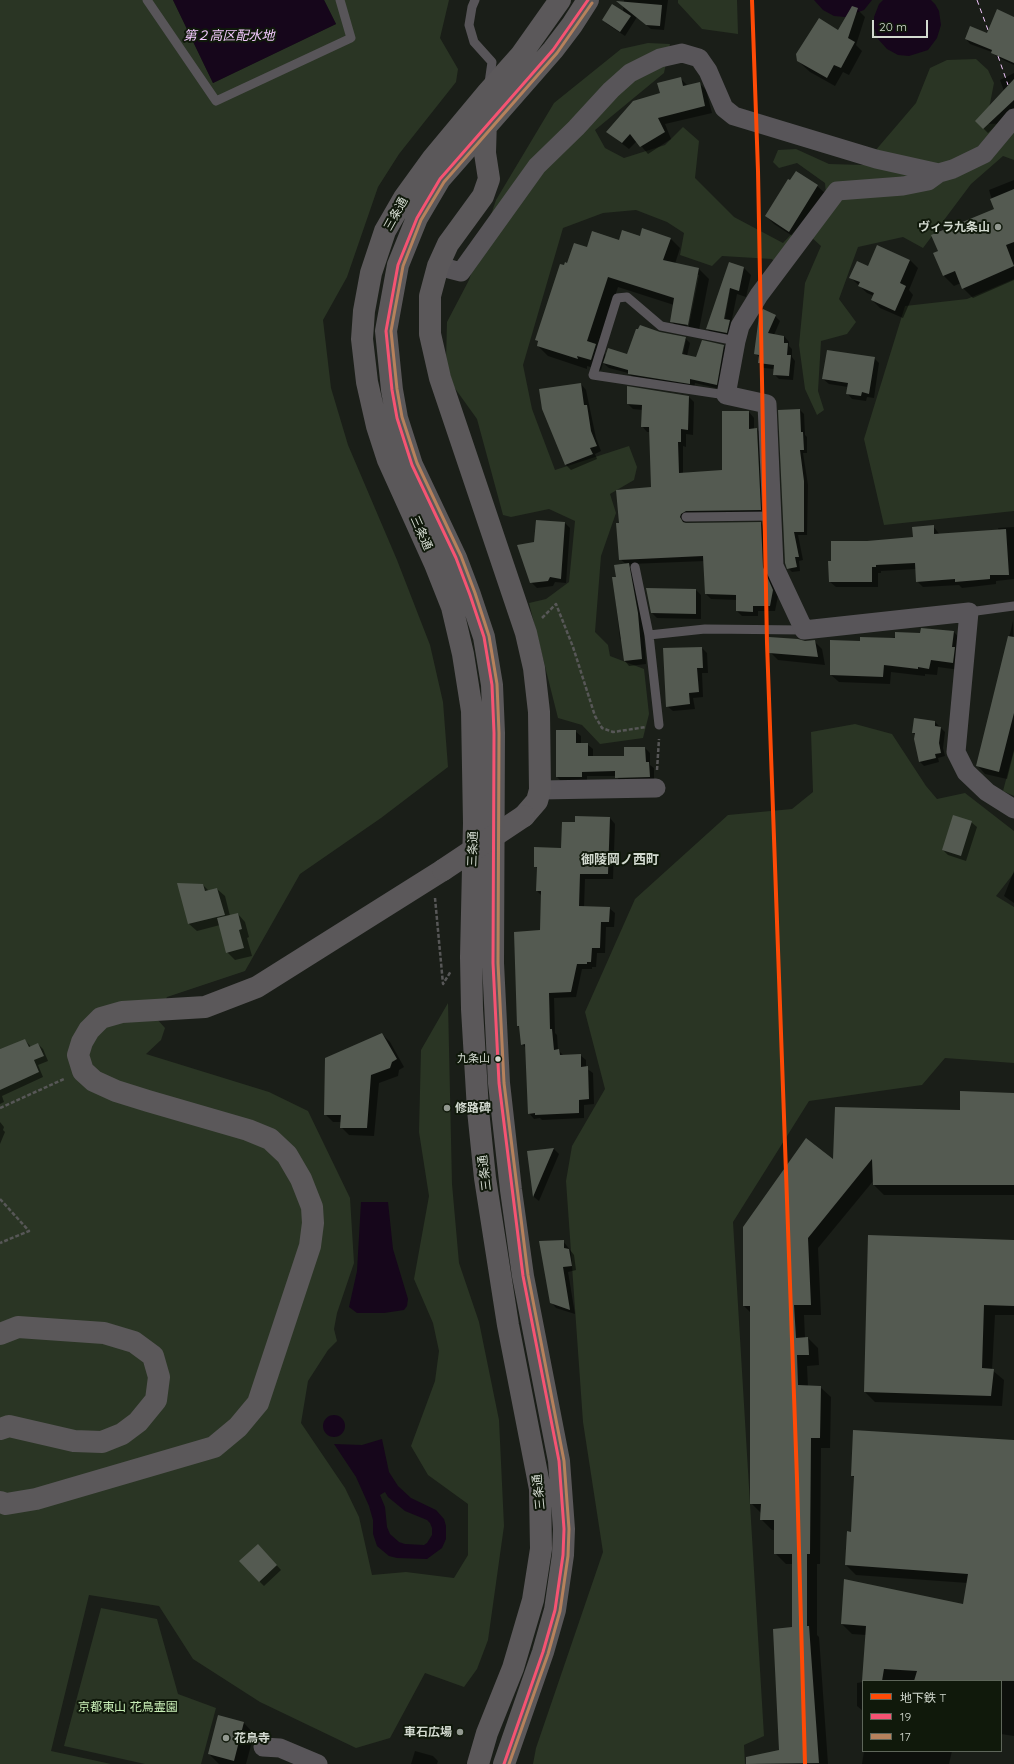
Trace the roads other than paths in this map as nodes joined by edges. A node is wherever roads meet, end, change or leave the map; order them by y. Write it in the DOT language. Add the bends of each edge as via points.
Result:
graph roads {
  1 [pos="147,0"];
  2 [pos="340,0"];
  3 [pos="475,0"];
  4 [pos="560,0"];
  5 [pos="588,0"];
  6 [pos="488,92"];
  7 [pos="1012,122"];
  8 [pos="486,123"];
  9 [pos="939,173"];
  10 [pos="438,266"];
  11 [pos="736,341"];
  12 [pos="726,395"];
  13 [pos="773,516"];
  14 [pos="686,517"];
  15 [pos="635,567"];
  16 [pos="1014,606"];
  17 [pos="969,612"];
  18 [pos="804,630"];
  19 [pos="649,635"];
  20 [pos="660,725"];
  21 [pos="656,788"];
  22 [pos="540,790"];
  23 [pos="1014,809"];
  24 [pos="0,1334"];
  25 [pos="0,1429"];
  26 [pos="0,1502"];
  27 [pos="264,1746"];
  28 [pos="318,1764"];
  29 [pos="478,1764"];
  30 [pos="504,1764"];
  1 -- 2 [label="lane" via="216,101 350,38"];
  3 -- 6 [label="lane" via="469,25 474,42 492,62"];
  4 -- 6 [label="main road, 三条通" via="521,55"];
  5 -- 8 [label="main road, 三条通" via="553,50"];
  6 -- 8 [label="main road"];
  6 -- 29 [label="main road, 三条通" via="433,158 404,198 386,231 371,273 362,339 367,382 388,460 452,607 472,711 474,823 471,957 478,1110 485,1178 507,1318 540,1489 541,1549 533,1600 513,1668 487,1733"];
  7 -- 9 [label="street" via="984,154"];
  8 -- 10 [label="main road" via="485,153 489,179 483,196 448,244"];
  8 -- 30 [label="main road, 三条通" via="440,178 417,218 398,265 386,331 397,418 412,465 456,558 470,595 484,637 492,684 493,963 499,1083 523,1276 559,1461 564,1529 555,1610"];
  9 -- 10 [label="street" via="876,159 734,116 724,108 708,71 699,58 682,54 660,58 636,70 610,90 537,166 461,272"];
  9 -- 11 [label="street" via="928,181 903,186 837,191 759,295 740,326"];
  10 -- 22 [label="main road" via="430,296 430,334 440,378 526,632 534,668 539,712"];
  11 -- 12 [label="street"];
  11 -- 12 [label="lane" via="661,326 627,297 617,298 593,375"];
  12 -- 13 [label="street" via="767,404"];
  13 -- 14 [label="lane"];
  13 -- 18 [label="street" via="774,566"];
  15 -- 19 [label="lane"];
  16 -- 17 [label="lane"];
  17 -- 18 [label="street"];
  17 -- 23 [label="street" via="956,752 966,772 987,792"];
  18 -- 19 [label="lane" via="705,630"];
  19 -- 20 [label="lane"];
  21 -- 22 [label="street"];
  22 -- 26 [label="main road, bridge" via="538,801 524,816 256,987 205,1007 122,1012 101,1018 89,1030 78,1055 83,1071 94,1081 116,1091 248,1130 270,1139 287,1155 312,1207 310,1246 258,1403 238,1428 214,1447 36,1499 6,1504"];
  24 -- 25 [label="main road" via="18,1327 104,1333 134,1342 153,1356 159,1377 156,1400 138,1422 122,1434 102,1442 74,1441 9,1426"];
  27 -- 28 [label="street" via="280,1748"];
}
